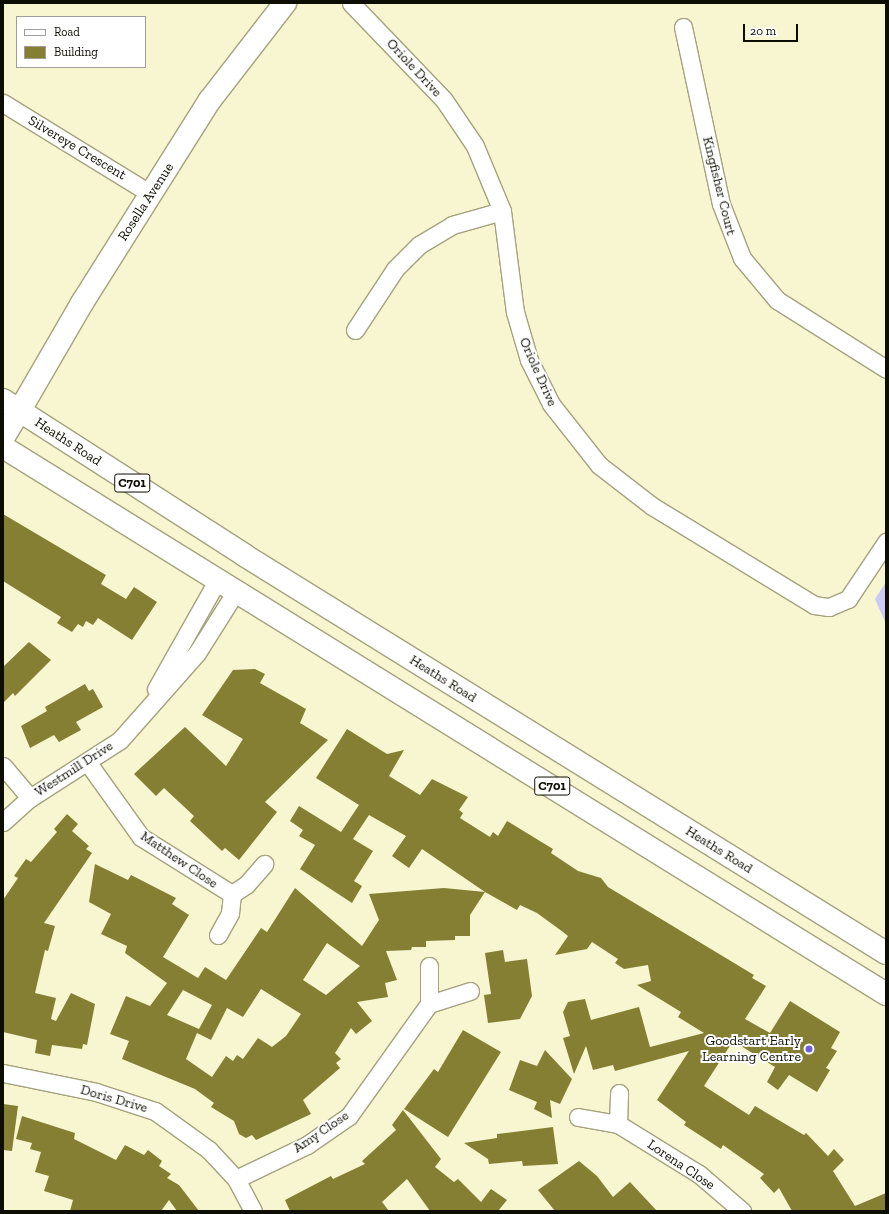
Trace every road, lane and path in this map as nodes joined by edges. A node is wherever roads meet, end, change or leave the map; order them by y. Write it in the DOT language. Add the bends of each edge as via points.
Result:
graph roads {
  1 [pos="285,3"];
  2 [pos="351,3"];
  3 [pos="683,27"];
  4 [pos="3,103"];
  5 [pos="151,194"];
  6 [pos="502,212"];
  7 [pos="355,330"];
  8 [pos="886,369"];
  9 [pos="11,405"];
  10 [pos="3,438"];
  11 [pos="3,447"];
  12 [pos="886,542"];
  13 [pos="244,555"];
  14 [pos="218,579"];
  15 [pos="236,591"];
  16 [pos="143,714"];
  17 [pos="88,764"];
  18 [pos="3,766"];
  19 [pos="30,798"];
  20 [pos="3,822"];
  21 [pos="264,864"];
  22 [pos="232,894"];
  23 [pos="218,934"];
  24 [pos="886,954"];
  25 [pos="429,966"];
  26 [pos="470,991"];
  27 [pos="886,994"];
  28 [pos="429,1004"];
  29 [pos="3,1073"];
  30 [pos="619,1093"];
  31 [pos="578,1117"];
  32 [pos="618,1124"];
  33 [pos="236,1179"];
  34 [pos="253,1211"];
  35 [pos="742,1211"];
  1 -- 5 [label="main road, Rosella Avenue" via="214,94"];
  2 -- 6 [label="street, Oriole Drive" via="420,74 460,122 485,167"];
  3 -- 8 [label="street, Kingfisher Court" via="721,204 742,258 777,300"];
  4 -- 5 [label="street, Silvereye Crescent"];
  5 -- 9 [label="main road, Rosella Avenue" via="82,303"];
  6 -- 7 [label="street" via="452,225 419,245 395,270"];
  6 -- 12 [label="street, Oriole Drive" via="516,312 529,360 566,428 617,481 652,506 814,605 829,607 848,599"];
  9 -- 10 [label="main road, Rosella Avenue"];
  9 -- 13 [label="main road, Heaths Road / C701"];
  11 -- 14 [label="main road, C701"];
  13 -- 14 [label="main road"];
  13 -- 15 [label="main road"];
  13 -- 24 [label="main road, Heaths Road / C701"];
  14 -- 15 [label="main road, C701"];
  14 -- 16 [label="street, Westmill Drive"];
  15 -- 16 [label="street, Westmill Drive" via="197,653"];
  15 -- 27 [label="main road, C701"];
  16 -- 17 [label="street, Westmill Drive" via="120,740"];
  17 -- 19 [label="street, Westmill Drive"];
  17 -- 22 [label="street, Matthew Close" via="141,837"];
  18 -- 19 [label="street"];
  19 -- 20 [label="street, Westmill Drive"];
  21 -- 22 [label="street, Matthew Close" via="246,885"];
  22 -- 23 [label="street, Matthew Close" via="230,913"];
  25 -- 28 [label="street"];
  26 -- 28 [label="street"];
  28 -- 33 [label="street, Amy Close" via="350,1116 307,1145"];
  29 -- 33 [label="street, Doris Drive" via="102,1094 155,1111 209,1150"];
  30 -- 32 [label="street"];
  31 -- 32 [label="street, Lorena Close"];
  32 -- 35 [label="street, Lorena Close" via="699,1174"];
  33 -- 34 [label="street, Doris Drive"];
}
